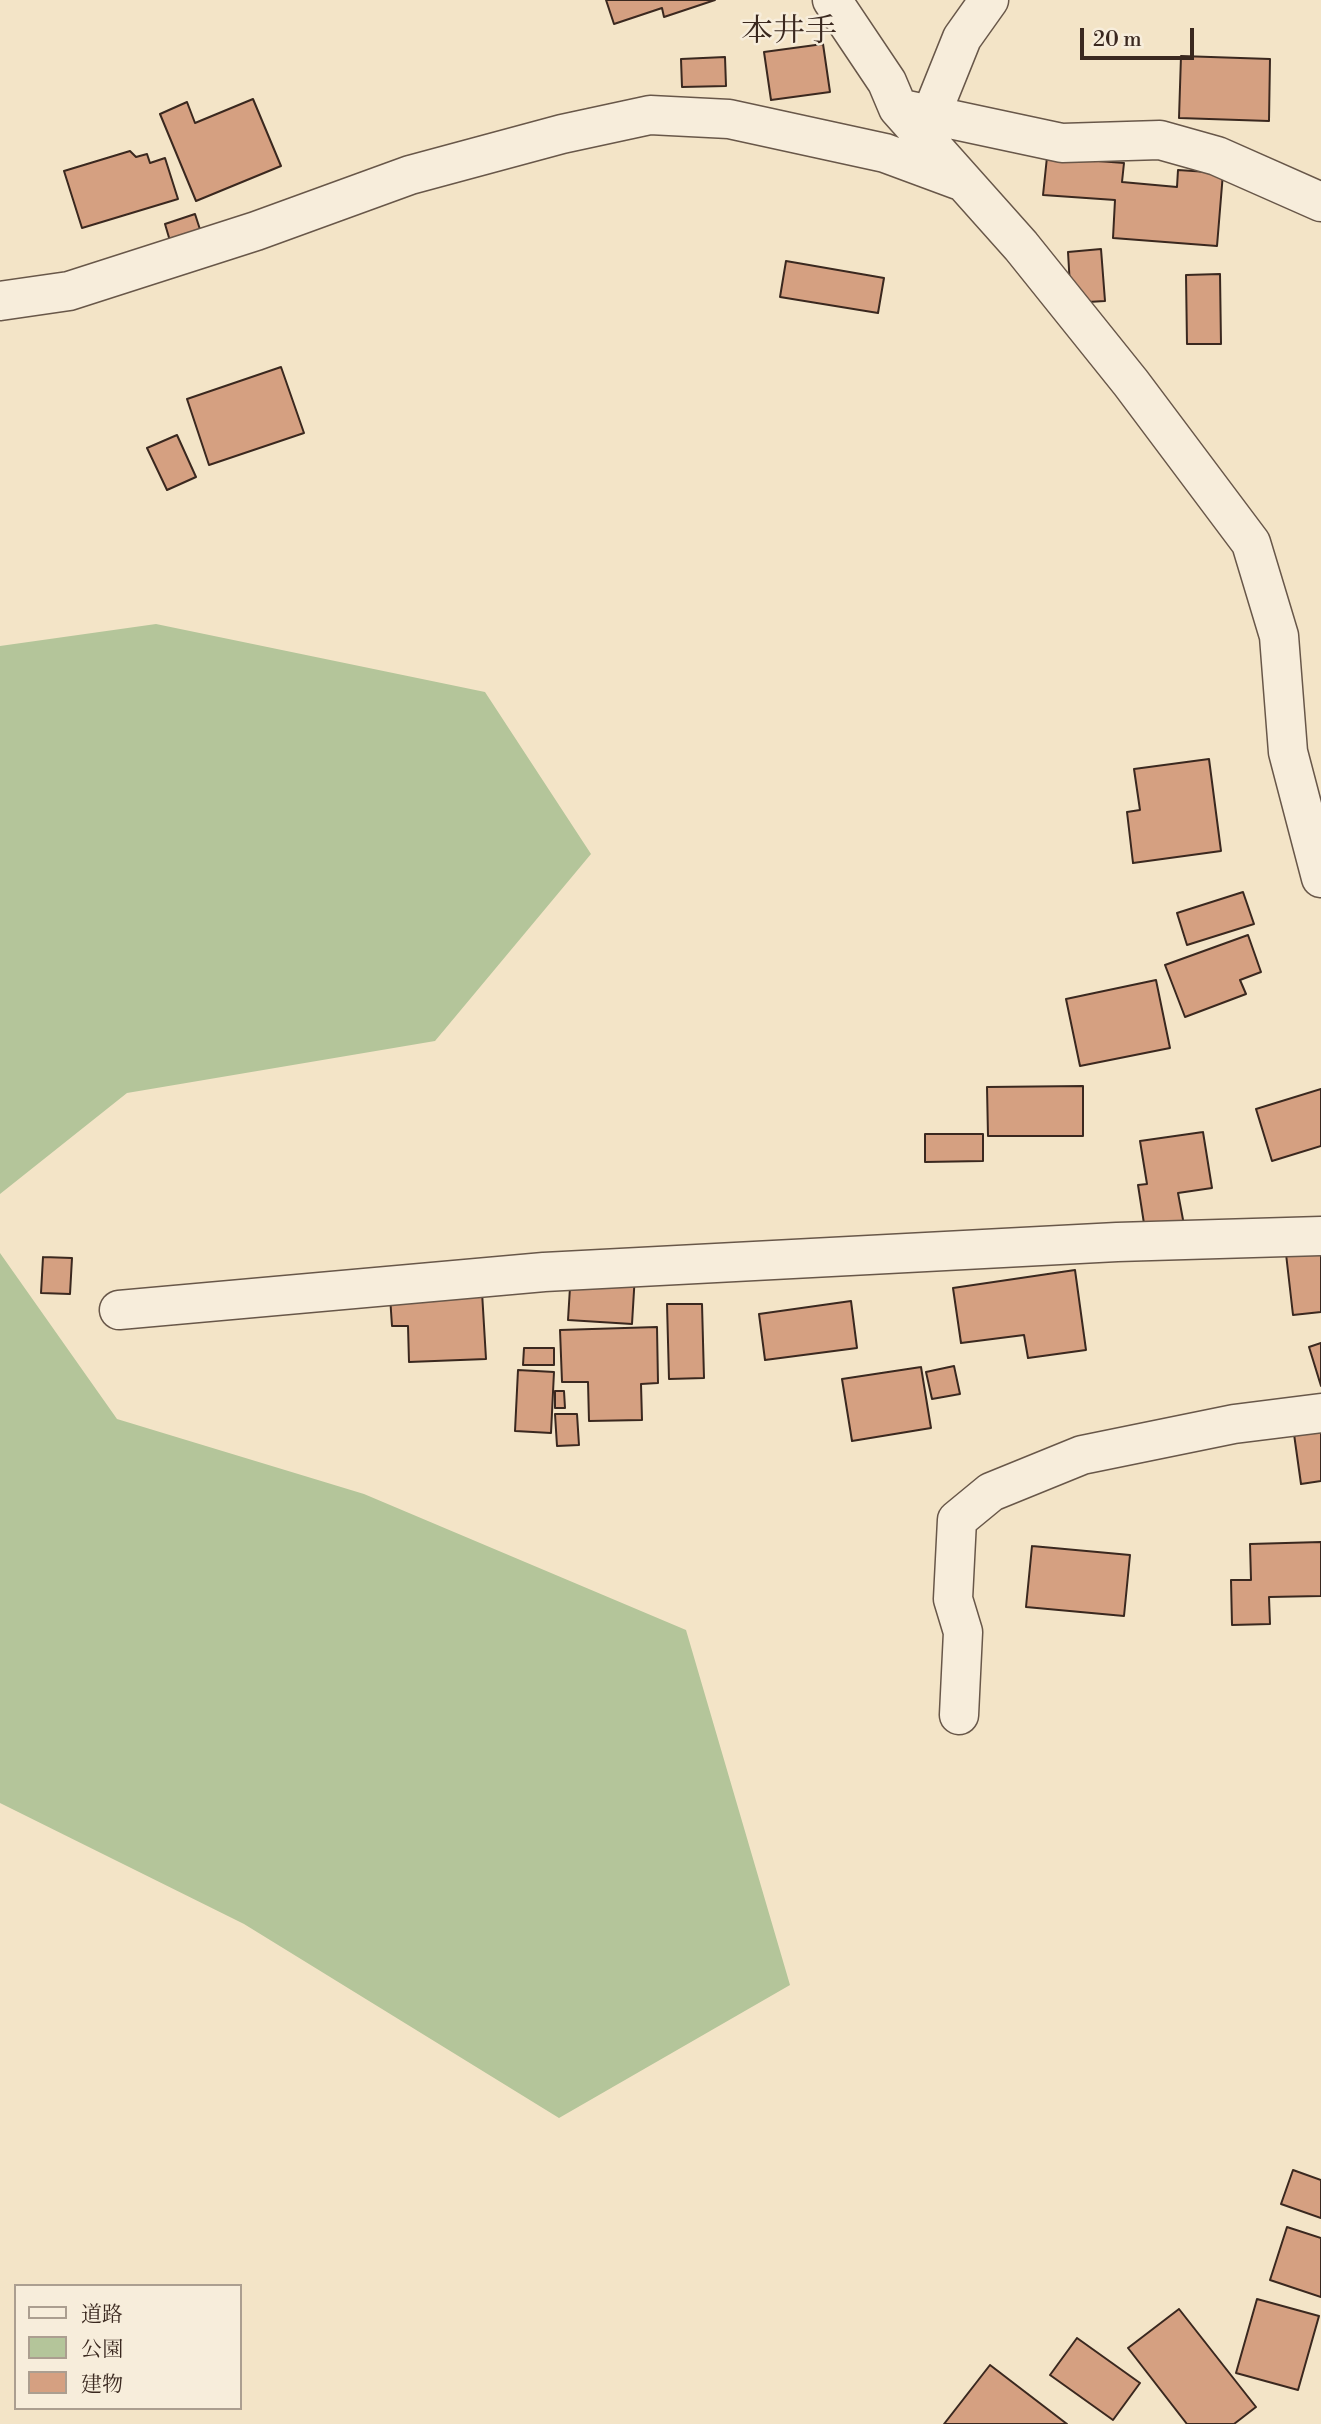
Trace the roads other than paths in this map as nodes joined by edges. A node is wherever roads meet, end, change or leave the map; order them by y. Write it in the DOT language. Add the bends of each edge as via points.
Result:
graph roads {
  1 [pos="832,0"];
  2 [pos="989,0"];
  3 [pos="915,112"];
  4 [pos="964,182"];
  5 [pos="1321,202"];
  6 [pos="0,301"];
  7 [pos="1321,878"];
  8 [pos="1321,1236"];
  9 [pos="119,1310"];
  10 [pos="1321,1413"];
  11 [pos="959,1714"];
  1 -- 3 [label="street" via="887,82"];
  2 -- 3 [label="street"];
  3 -- 4 [label="street"];
  3 -- 5 [label="street" via="1062,143 1160,140 1217,156"];
  4 -- 6 [label="street" via="885,153 729,119 650,115 410,175 69,291"];
  4 -- 7 [label="street" via="1131,383 1251,543 1279,636 1288,752"];
  8 -- 9 [label="street" via="544,1272"];
  10 -- 11 [label="street" via="1234,1424 1082,1455 991,1492 957,1520 953,1599 963,1632"];
}
